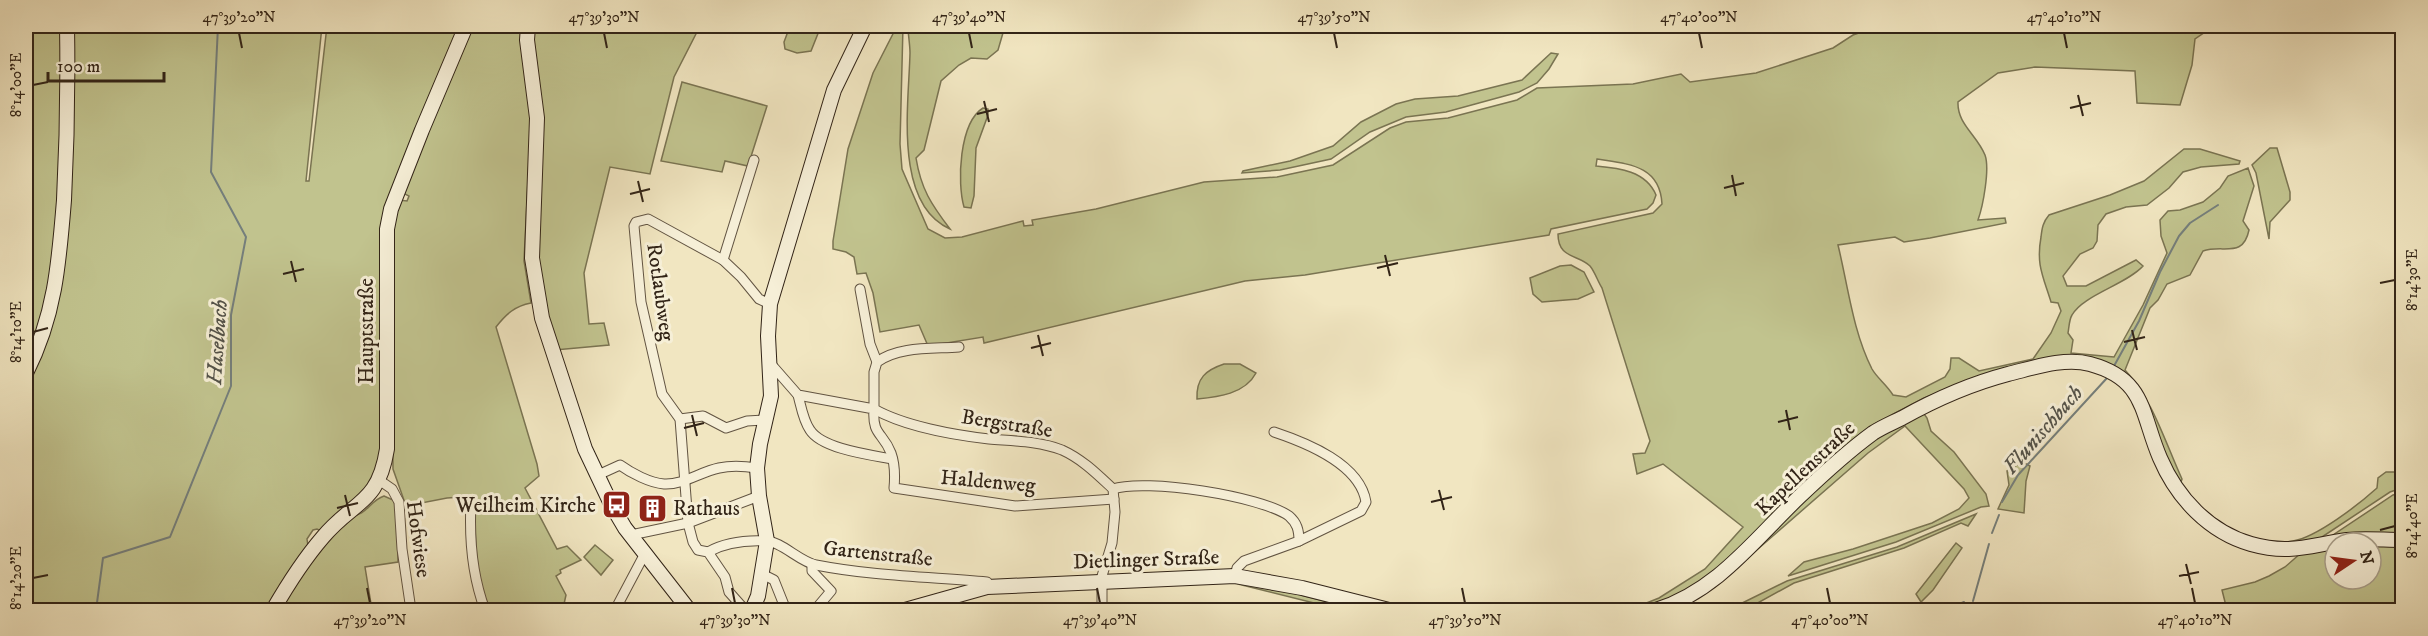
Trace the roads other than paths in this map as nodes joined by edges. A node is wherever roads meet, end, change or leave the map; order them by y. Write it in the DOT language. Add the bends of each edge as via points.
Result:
graph roads {
  1 [pos="67,26"];
  2 [pos="466,26"];
  3 [pos="528,26"];
  4 [pos="865,26"];
  5 [pos="754,160"];
  6 [pos="723,260"];
  7 [pos="860,289"];
  8 [pos="770,304"];
  9 [pos="959,347"];
  10 [pos="877,362"];
  11 [pos="771,363"];
  12 [pos="26,373"];
  13 [pos="798,395"];
  14 [pos="874,409"];
  15 [pos="680,419"];
  16 [pos="765,420"];
  17 [pos="1274,432"];
  18 [pos="892,459"];
  19 [pos="757,468"];
  20 [pos="598,475"];
  21 [pos="379,480"];
  22 [pos="685,480"];
  23 [pos="1114,494"];
  24 [pos="759,495"];
  25 [pos="471,503"];
  26 [pos="688,523"];
  27 [pos="631,535"];
  28 [pos="2403,540"];
  29 [pos="767,541"];
  30 [pos="1299,541"];
  31 [pos="708,552"];
  32 [pos="648,555"];
  33 [pos="812,564"];
  34 [pos="762,574"];
  35 [pos="1235,576"];
  36 [pos="1103,583"];
  37 [pos="987,587"];
  38 [pos="938,605"];
  39 [pos="273,610"];
  40 [pos="411,610"];
  41 [pos="485,610"];
  42 [pos="615,610"];
  43 [pos="688,610"];
  44 [pos="745,610"];
  45 [pos="752,610"];
  46 [pos="786,610"];
  47 [pos="815,610"];
  48 [pos="905,610"];
  49 [pos="1102,610"];
  50 [pos="1389,610"];
  51 [pos="1656,610"];
  1 -- 12 [label="street" via="68,141 57,283"];
  2 -- 21 [label="street, Hauptstraße" via="403,179 387,230 387,449"];
  3 -- 20 [label="street" via="537,118 532,246 535,285 561,380"];
  4 -- 8 [label="street" via="834,90"];
  5 -- 6 [label="street"];
  6 -- 8 [label="street, Rotlaubweg" via="759,299"];
  6 -- 15 [label="street, Rotlaubweg" via="648,219 634,226 641,302 650,345 662,394"];
  7 -- 10 [label="street"];
  8 -- 11 [label="street"];
  9 -- 10 [label="street" via="901,352"];
  10 -- 14 [label="street"];
  11 -- 13 [label="street"];
  11 -- 16 [label="street" via="771,396"];
  13 -- 14 [label="street, Bergstraße"];
  13 -- 18 [label="street" via="814,435 851,452"];
  14 -- 18 [label="street" via="873,425"];
  14 -- 23 [label="street, Bergstraße" via="926,427 1059,449 1094,470"];
  15 -- 16 [label="street" via="703,416 726,428"];
  15 -- 22 [label="street"];
  16 -- 19 [label="street"];
  17 -- 30 [label="street" via="1327,456 1344,467 1364,490 1366,502 1361,511"];
  18 -- 23 [label="street, Haldenweg" via="894,488 1015,506"];
  19 -- 22 [label="street" via="716,468"];
  19 -- 24 [label="street"];
  20 -- 22 [label="street" via="620,465 664,484"];
  20 -- 27 [label="street"];
  21 -- 39 [label="street, Hauptstraße" via="366,500 324,535 291,578"];
  21 -- 40 [label="street, Hofwiese" via="392,489 399,502"];
  22 -- 26 [label="street"];
  23 -- 30 [label="street, Haldenweg" via="1122,486 1188,489 1267,505 1294,522 1299,529"];
  23 -- 36 [label="street" via="1112,543"];
  24 -- 26 [label="street"];
  24 -- 29 [label="street"];
  25 -- 41 [label="street" via="469,537 473,569"];
  26 -- 27 [label="street"];
  26 -- 31 [label="street" via="693,542 698,549"];
  27 -- 32 [label="street"];
  28 -- 51 [label="street, Kapellenstraße" via="2348,540 2295,550 2253,545 2231,537 2206,521 2176,488 2160,458 2145,410 2127,381 2101,367 2073,362 1978,382 1930,402 1874,433 1711,583"];
  29 -- 31 [label="street" via="731,543"];
  29 -- 33 [label="street, Gartenstraße"];
  29 -- 34 [label="street"];
  30 -- 35 [label="street" via="1244,561"];
  31 -- 44 [label="street" via="725,577 729,592"];
  32 -- 42 [label="street" via="642,559"];
  32 -- 43 [label="street"];
  33 -- 37 [label="street, Gartenstraße" via="878,574 987,582"];
  33 -- 47 [label="street" via="812,571 831,591"];
  34 -- 45 [label="street"];
  34 -- 46 [label="street" via="774,579"];
  35 -- 36 [label="street, Dietlinger Straße"];
  35 -- 50 [label="street, Dietlinger Straße"];
  36 -- 37 [label="street, Dietlinger Straße"];
  36 -- 49 [label="street"];
  37 -- 38 [label="street, Dietlinger Straße"];
  38 -- 48 [label="street, Dietlinger Straße"];
}
